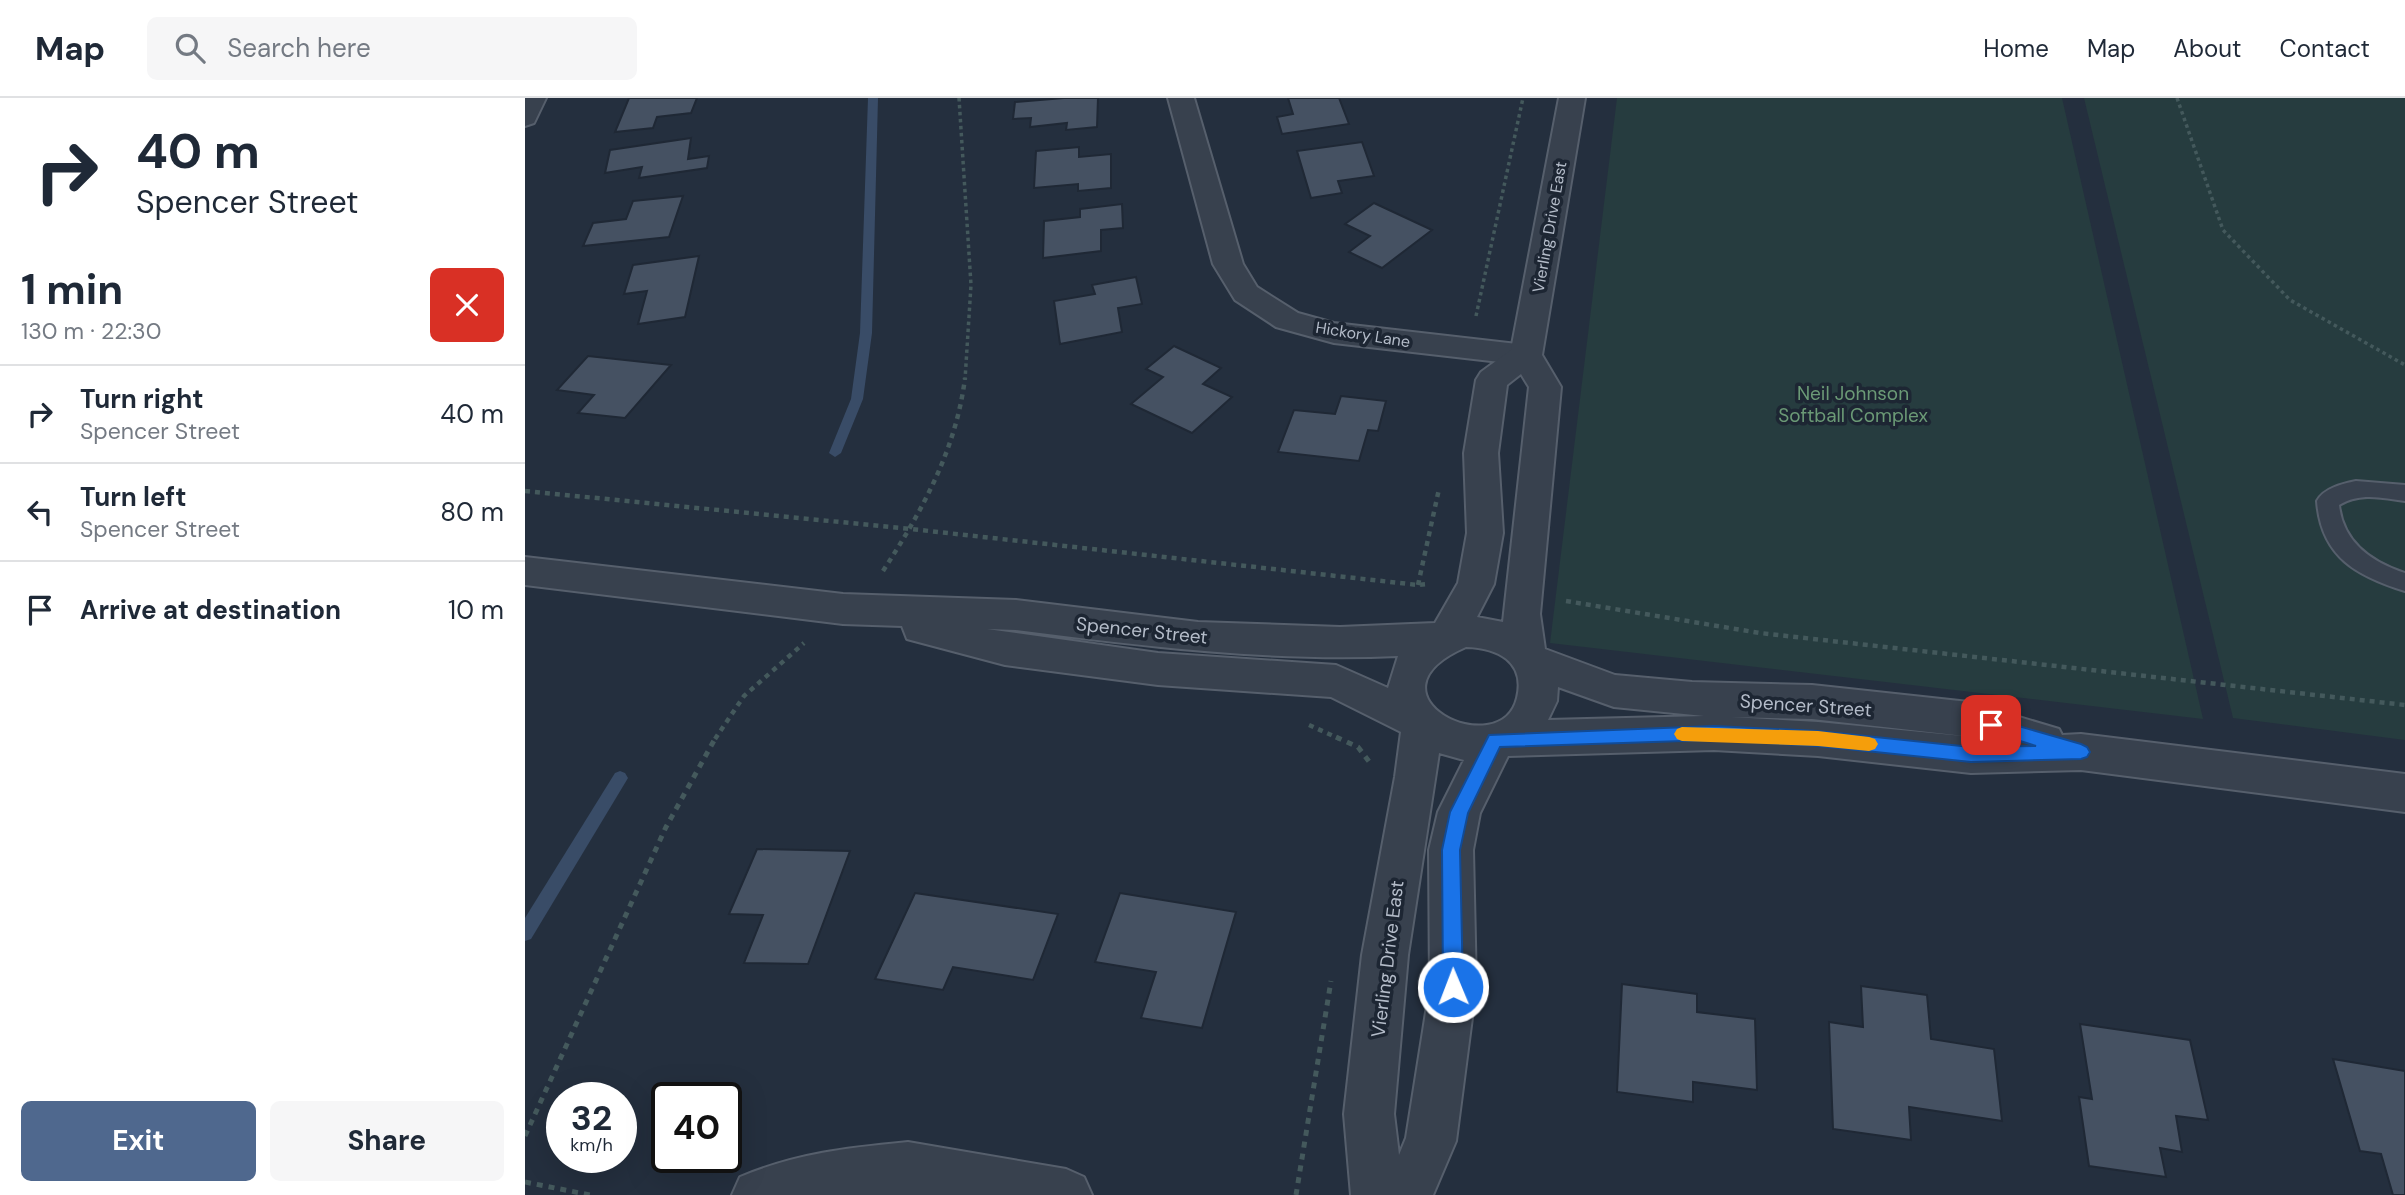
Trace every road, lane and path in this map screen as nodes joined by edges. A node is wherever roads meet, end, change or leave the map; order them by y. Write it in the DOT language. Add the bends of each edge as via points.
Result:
graph roads {
  1 [pos="533,98"];
  2 [pos="959,98"];
  3 [pos="1181,98"];
  4 [pos="1571,98"];
  5 [pos="2177,98"];
  6 [pos="525,118"];
  7 [pos="1526,355"];
  8 [pos="2405,365"];
  9 [pos="2405,493"];
  10 [pos="525,571"];
  11 [pos="2405,582"];
  12 [pos="843,609"];
  13 [pos="1444,637"];
  14 [pos="1529,657"];
  15 [pos="1420,723"];
  16 [pos="1309,724"];
  17 [pos="1498,740"];
  18 [pos="2081,752"];
  19 [pos="1374,768"];
  20 [pos="2405,793"];
  21 [pos="1335,967"];
  22 [pos="525,1136"];
  23 [pos="525,1182"];
  24 [pos="590,1195"];
  25 [pos="758,1195"];
  26 [pos="1066,1195"];
  27 [pos="1296,1195"];
  28 [pos="1377,1195"];
  29 [pos="1407,1195"];
  1 -- 6 [label="street"];
  2 -- 12 [label="path" via="971,315 963,398 943,465 911,529 878,578"];
  3 -- 7 [label="street, Hickory Lane" via="1228,264 1247,293 1287,320 1334,333"];
  4 -- 7 [label="street, Vierling Drive East"];
  5 -- 8 [label="path" via="2223,230 2290,300"];
  7 -- 13 [label="street" via="1492,380 1481,453 1485,533 1479,571"];
  7 -- 14 [label="street" via="1545,387 1521,614"];
  9 -- 11 [label="lane" via="2343,490 2328,501 2328,515 2338,540 2355,560"];
  10 -- 12 [label="street, Spencer Street"];
  12 -- 13 [label="street, Spencer Street" via="1016,615 1198,638 1343,643"];
  12 -- 15 [label="street, Spencer Street" via="1005,649 1159,669 1336,681"];
  12 -- 22 [label="path" via="744,696 714,740 639,883"];
  13 -- 14 [label="street" via="1485,632 1505,638"];
  13 -- 15 [label="street" via="1423,649 1411,665 1406,684 1408,704"];
  14 -- 17 [label="street" via="1540,680 1539,697 1532,715 1519,729"];
  14 -- 18 [label="street, Spencer Street" via="1613,691 1692,699 1812,702 1969,719"];
  15 -- 17 [label="street" via="1456,742"];
  15 -- 28 [label="street, Vierling Drive East" via="1416,777 1385,955 1369,1114"];
  16 -- 19 [label="path" via="1358,747"];
  17 -- 18 [label="street, Spencer Street" via="1714,733 1971,755"];
  17 -- 29 [label="street" via="1459,812 1451,850 1453,987 1431,1141"];
  18 -- 20 [label="street, Spencer Street"];
  21 -- 27 [label="path"];
  23 -- 24 [label="path"];
  25 -- 26 [label="street" via="823,1175 908,1168"];
}
